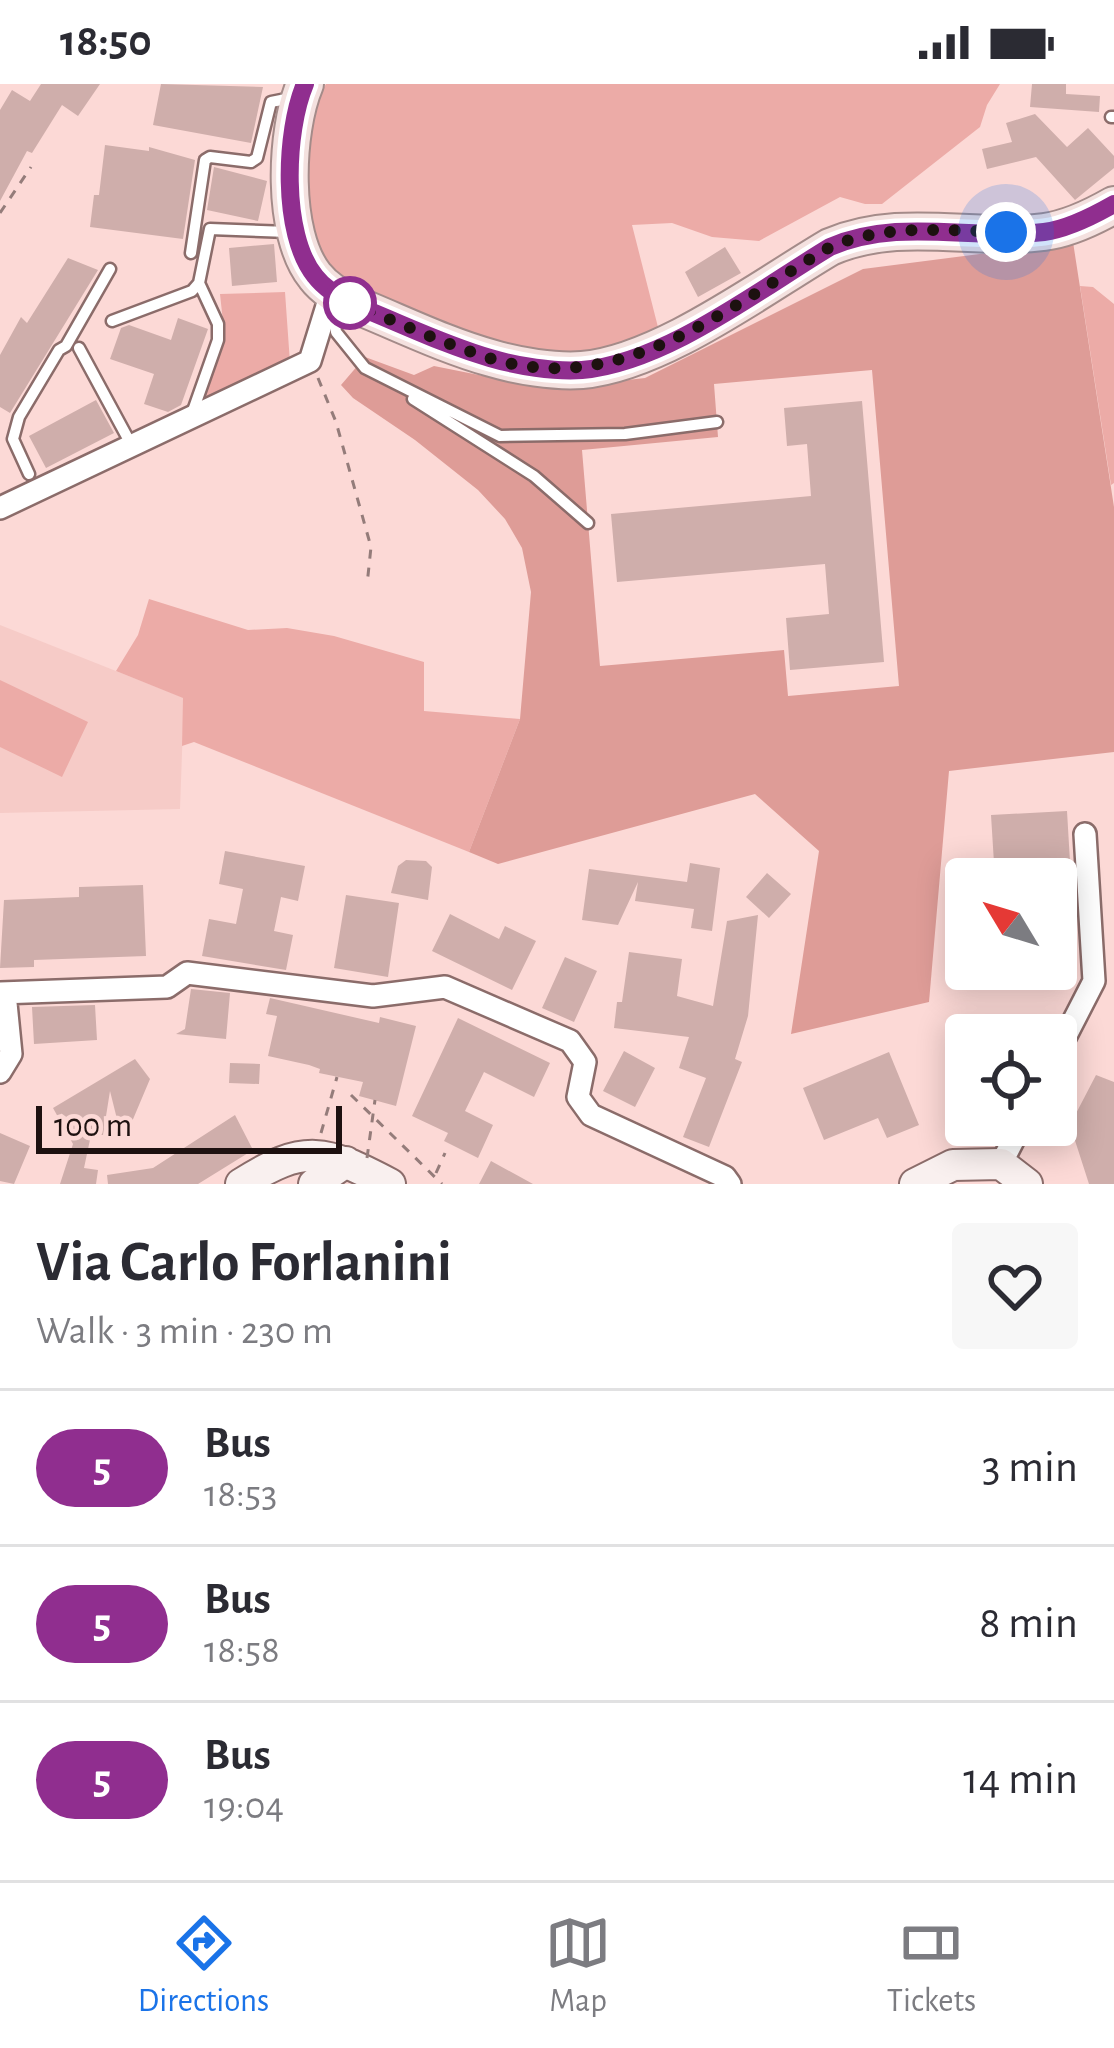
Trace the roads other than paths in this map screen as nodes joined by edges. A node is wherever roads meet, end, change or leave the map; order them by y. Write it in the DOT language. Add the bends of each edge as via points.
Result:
graph roads {
  1 [pos="303,90"];
  2 [pos="1114,205"];
  3 [pos="298,231"];
  4 [pos="191,254"];
  5 [pos="110,268"];
  6 [pos="199,283"];
  7 [pos="331,293"];
  8 [pos="112,321"];
  9 [pos="79,348"];
  10 [pos="364,368"];
  11 [pos="194,408"];
  12 [pos="717,422"];
  13 [pos="132,446"];
  14 [pos="33,482"];
  15 [pos="0,508"];
  16 [pos="588,524"];
  17 [pos="1085,834"];
  18 [pos="3,993"];
  19 [pos="1077,1014"];
  20 [pos="0,1072"];
  21 [pos="1010,1146"];
  22 [pos="356,1160"];
  23 [pos="1001,1164"];
  24 [pos="241,1184"];
  25 [pos="314,1184"];
  26 [pos="389,1184"];
  27 [pos="730,1184"];
  28 [pos="914,1184"];
  29 [pos="1028,1184"];
  1 -- 3 [label="main road" via="289,139"];
  1 -- 4 [label="lane" via="271,102 257,158 205,160"];
  2 -- 7 [label="main road" via="1046,232 856,236 676,339 582,370 488,358"];
  3 -- 6 [label="lane" via="210,229"];
  3 -- 7 [label="main road" via="312,274"];
  5 -- 14 [label="lane" via="19,417 13,439"];
  6 -- 8 [label="lane"];
  6 -- 11 [label="lane" via="218,340"];
  7 -- 10 [label="lane" via="336,332"];
  7 -- 13 [label="street" via="310,361"];
  9 -- 13 [label="lane"];
  10 -- 12 [label="lane" via="500,436 625,434"];
  10 -- 16 [label="lane" via="534,476"];
  13 -- 14 [label="street"];
  14 -- 15 [label="street"];
  17 -- 19 [label="street" via="1094,981"];
  18 -- 20 [label="street" via="11,1054"];
  18 -- 27 [label="street" via="167,987 187,973 373,996 445,987 570,1041 585,1062 578,1097 591,1115"];
  21 -- 23 [label="street"];
  22 -- 24 [label="main road" via="285,1157"];
  22 -- 25 [label="main road"];
  22 -- 26 [label="main road"];
  23 -- 28 [label="main road" via="953,1166"];
  23 -- 29 [label="main road"];
}
